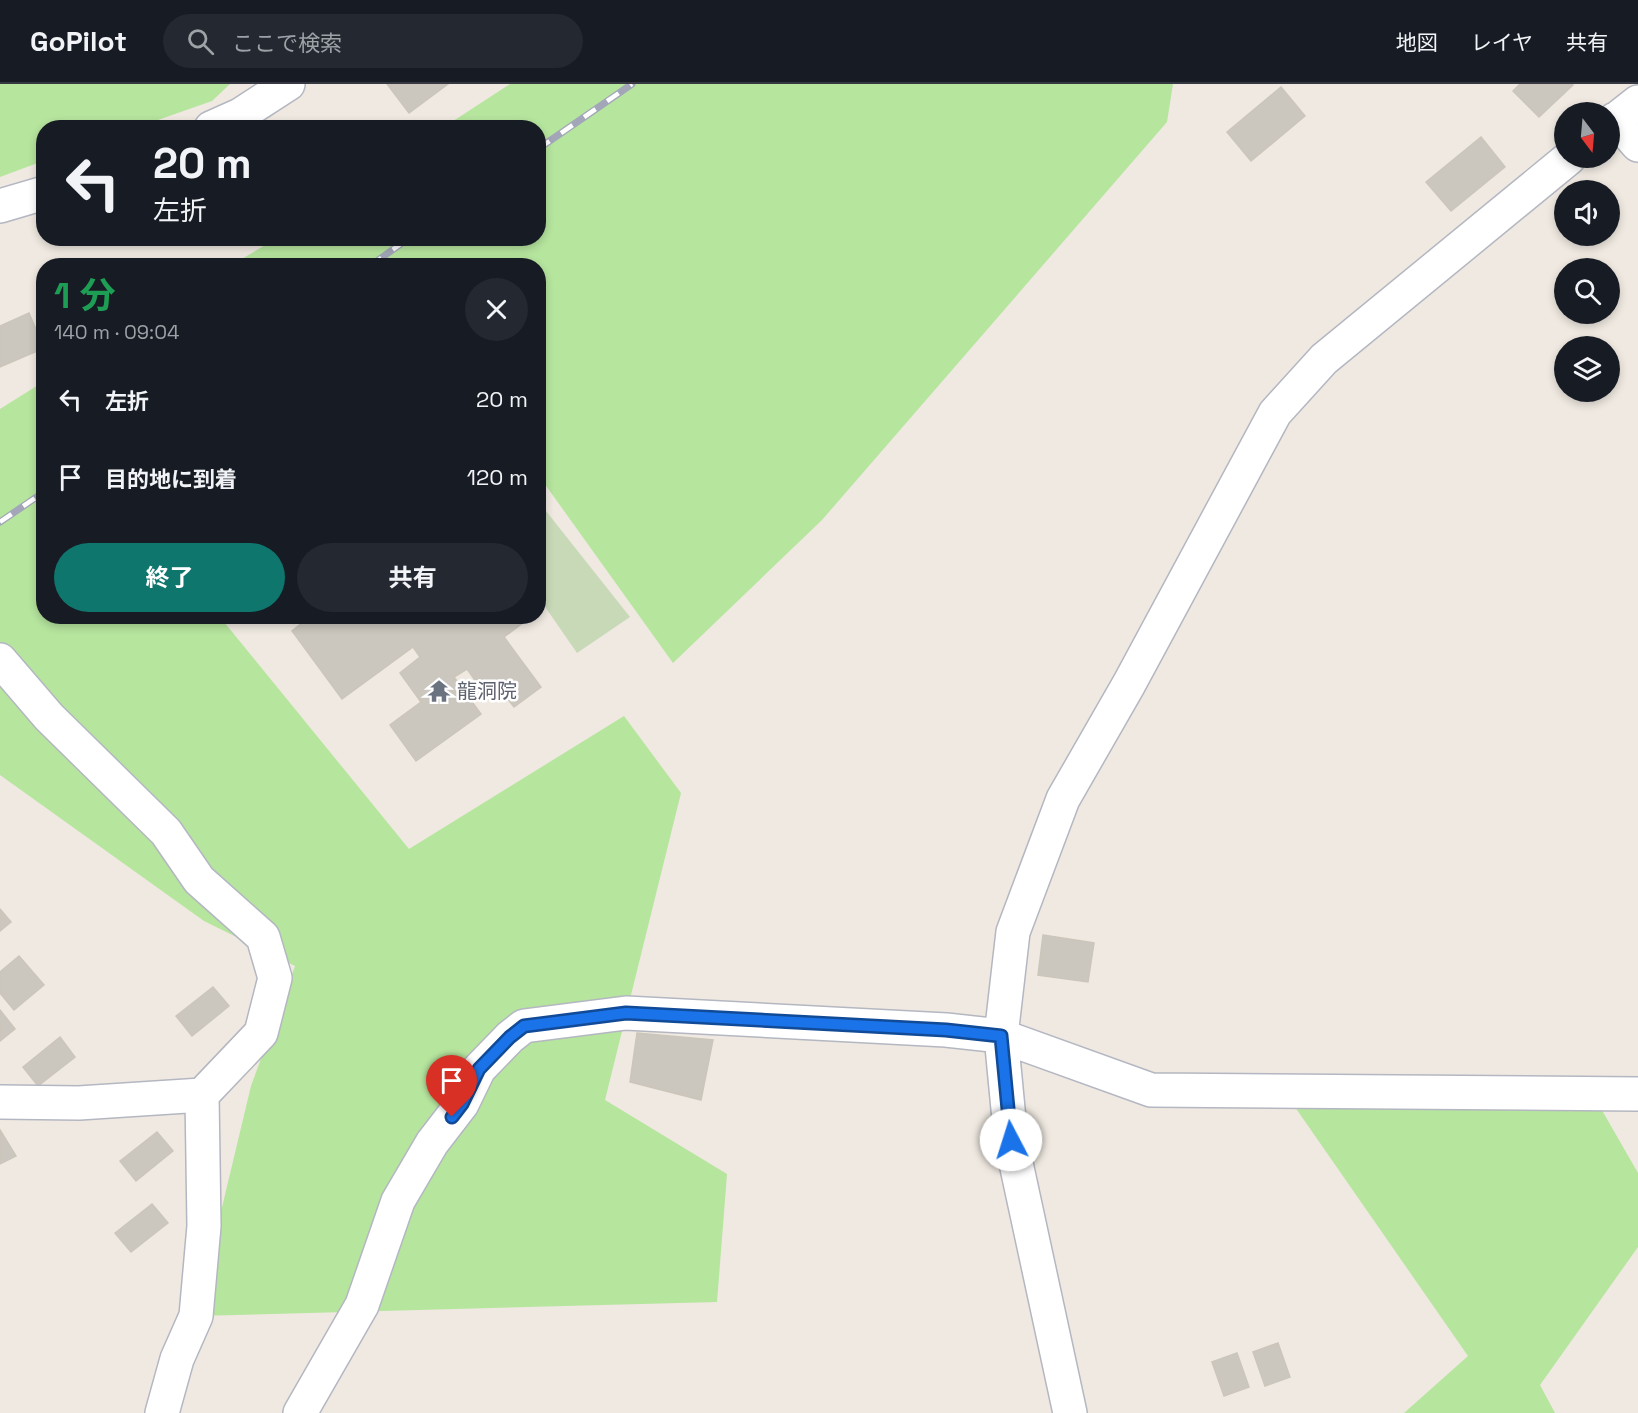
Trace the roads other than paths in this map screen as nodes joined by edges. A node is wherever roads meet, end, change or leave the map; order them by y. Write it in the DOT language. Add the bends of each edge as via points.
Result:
graph roads {
  1 [pos="288,84"];
  2 [pos="1621,115"];
  3 [pos="229,120"];
  4 [pos="1638,145"];
  5 [pos="1557,168"];
  6 [pos="36,195"];
  7 [pos="0,206"];
  8 [pos="0,660"];
  9 [pos="1001,1036"];
  10 [pos="1638,1094"];
  11 [pos="202,1095"];
  12 [pos="0,1102"];
  13 [pos="162,1413"];
  14 [pos="300,1413"];
  15 [pos="1070,1413"];
  1 -- 3 [label="street"];
  2 -- 4 [label="street"];
  5 -- 9 [label="street" via="1324,359 1275,413 1063,799 1013,932"];
  6 -- 7 [label="street"];
  8 -- 11 [label="street" via="50,717 166,832 199,880 262,937 275,978 261,1033"];
  9 -- 10 [label="street" via="1150,1090"];
  9 -- 14 [label="street" via="626,1013 524,1026 479,1069 462,1104 415,1172 398,1202 362,1305"];
  9 -- 15 [label="street" via="1011,1140"];
  11 -- 12 [label="street" via="78,1103"];
  11 -- 13 [label="street" via="204,1226 196,1316 177,1359"];
}
